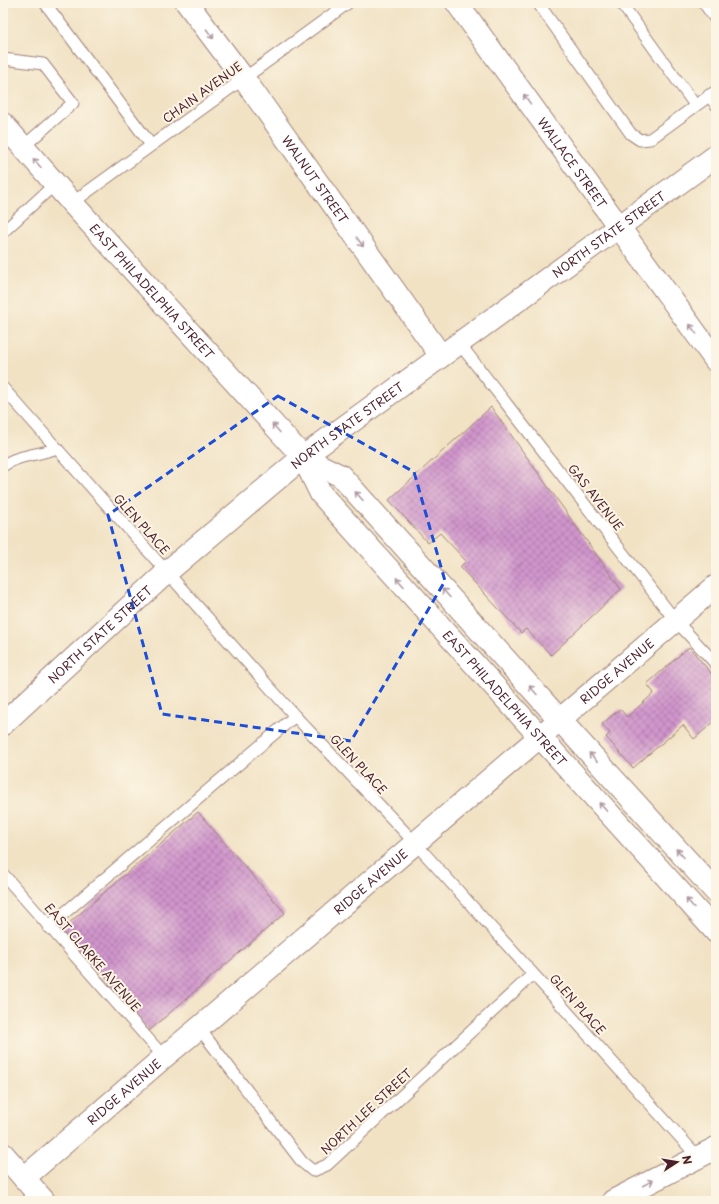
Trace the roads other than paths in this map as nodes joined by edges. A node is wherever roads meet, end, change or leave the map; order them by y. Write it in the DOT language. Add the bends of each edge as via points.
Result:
graph roads {
  1 [pos="45,3"];
  2 [pos="187,3"];
  3 [pos="348,3"];
  4 [pos="457,3"];
  5 [pos="538,3"];
  6 [pos="621,3"];
  7 [pos="704,3"];
  8 [pos="716,20"];
  9 [pos="3,59"];
  10 [pos="244,79"];
  11 [pos="712,93"];
  12 [pos="695,105"];
  13 [pos="716,105"];
  14 [pos="3,124"];
  15 [pos="151,146"];
  16 [pos="23,147"];
  17 [pos="716,156"];
  18 [pos="56,184"];
  19 [pos="72,203"];
  20 [pos="619,227"];
  21 [pos="3,232"];
  22 [pos="459,343"];
  23 [pos="441,356"];
  24 [pos="716,361"];
  25 [pos="3,388"];
  26 [pos="57,448"];
  27 [pos="303,457"];
  28 [pos="5,460"];
  29 [pos="167,572"];
  30 [pos="716,586"];
  31 [pos="675,620"];
  32 [pos="716,664"];
  33 [pos="296,716"];
  34 [pos="559,719"];
  35 [pos="3,724"];
  36 [pos="539,736"];
  37 [pos="416,844"];
  38 [pos="3,874"];
  39 [pos="716,892"];
  40 [pos="48,926"];
  41 [pos="716,932"];
  42 [pos="533,974"];
  43 [pos="199,1028"];
  44 [pos="164,1057"];
  45 [pos="707,1152"];
  46 [pos="3,1154"];
  47 [pos="24,1178"];
  48 [pos="44,1201"];
  49 [pos="613,1201"];
  1 -- 15 [label="lane"];
  2 -- 10 [label="street, WALNUT STREET, one-way"];
  3 -- 10 [label="lane, CHAIN AVENUE"];
  20 -- 4 [label="street, WALLACE STREET, one-way"];
  5 -- 12 [label="lane" via="631,134 640,140 650,139"];
  6 -- 12 [label="lane"];
  7 -- 8 [label="lane"];
  9 -- 16 [label="lane" via="43,64 73,103"];
  10 -- 15 [label="lane, CHAIN AVENUE"];
  10 -- 23 [label="street, WALNUT STREET, one-way"];
  11 -- 12 [label="lane"];
  11 -- 13 [label="lane"];
  14 -- 16 [label="street, EAST PHILADELPHIA STREET"];
  15 -- 19 [label="lane, CHAIN AVENUE"];
  18 -- 16 [label="street, EAST PHILADELPHIA STREET, one-way"];
  17 -- 20 [label="street, NORTH STATE STREET"];
  18 -- 19 [label="street, EAST PHILADELPHIA STREET"];
  18 -- 21 [label="lane"];
  27 -- 19 [label="street, EAST PHILADELPHIA STREET, one-way"];
  20 -- 22 [label="street, NORTH STATE STREET"];
  24 -- 20 [label="street, WALLACE STREET, one-way"];
  22 -- 23 [label="street, NORTH STATE STREET"];
  22 -- 31 [label="lane, GAS AVENUE"];
  23 -- 27 [label="street, NORTH STATE STREET"];
  25 -- 26 [label="lane, GLEN PLACE"];
  26 -- 28 [label="lane"];
  26 -- 29 [label="lane, GLEN PLACE"];
  27 -- 29 [label="street, NORTH STATE STREET"];
  34 -- 27 [label="street, EAST PHILADELPHIA STREET, one-way" via="341,476"];
  36 -- 27 [label="street, EAST PHILADELPHIA STREET, one-way" via="321,494"];
  29 -- 33 [label="lane, GLEN PLACE"];
  29 -- 35 [label="street, NORTH STATE STREET"];
  30 -- 31 [label="street, RIDGE AVENUE"];
  31 -- 32 [label="lane, GAS AVENUE"];
  31 -- 34 [label="street, RIDGE AVENUE"];
  33 -- 37 [label="lane, GLEN PLACE"];
  33 -- 40 [label="lane"];
  34 -- 36 [label="street, RIDGE AVENUE"];
  39 -- 34 [label="street, EAST PHILADELPHIA STREET, one-way"];
  36 -- 37 [label="street, RIDGE AVENUE"];
  41 -- 36 [label="street, EAST PHILADELPHIA STREET, one-way"];
  37 -- 42 [label="lane, GLEN PLACE"];
  37 -- 43 [label="street, RIDGE AVENUE"];
  38 -- 40 [label="lane, EAST CLARKE AVENUE"];
  40 -- 44 [label="lane, EAST CLARKE AVENUE"];
  42 -- 43 [label="lane, NORTH LEE STREET" via="326,1165 312,1171 302,1162"];
  42 -- 45 [label="lane, GLEN PLACE"];
  43 -- 44 [label="street, RIDGE AVENUE"];
  44 -- 47 [label="street, RIDGE AVENUE"];
  49 -- 45 [label="street, one-way"];
  46 -- 47 [label="street"];
  47 -- 48 [label="street"];
}
